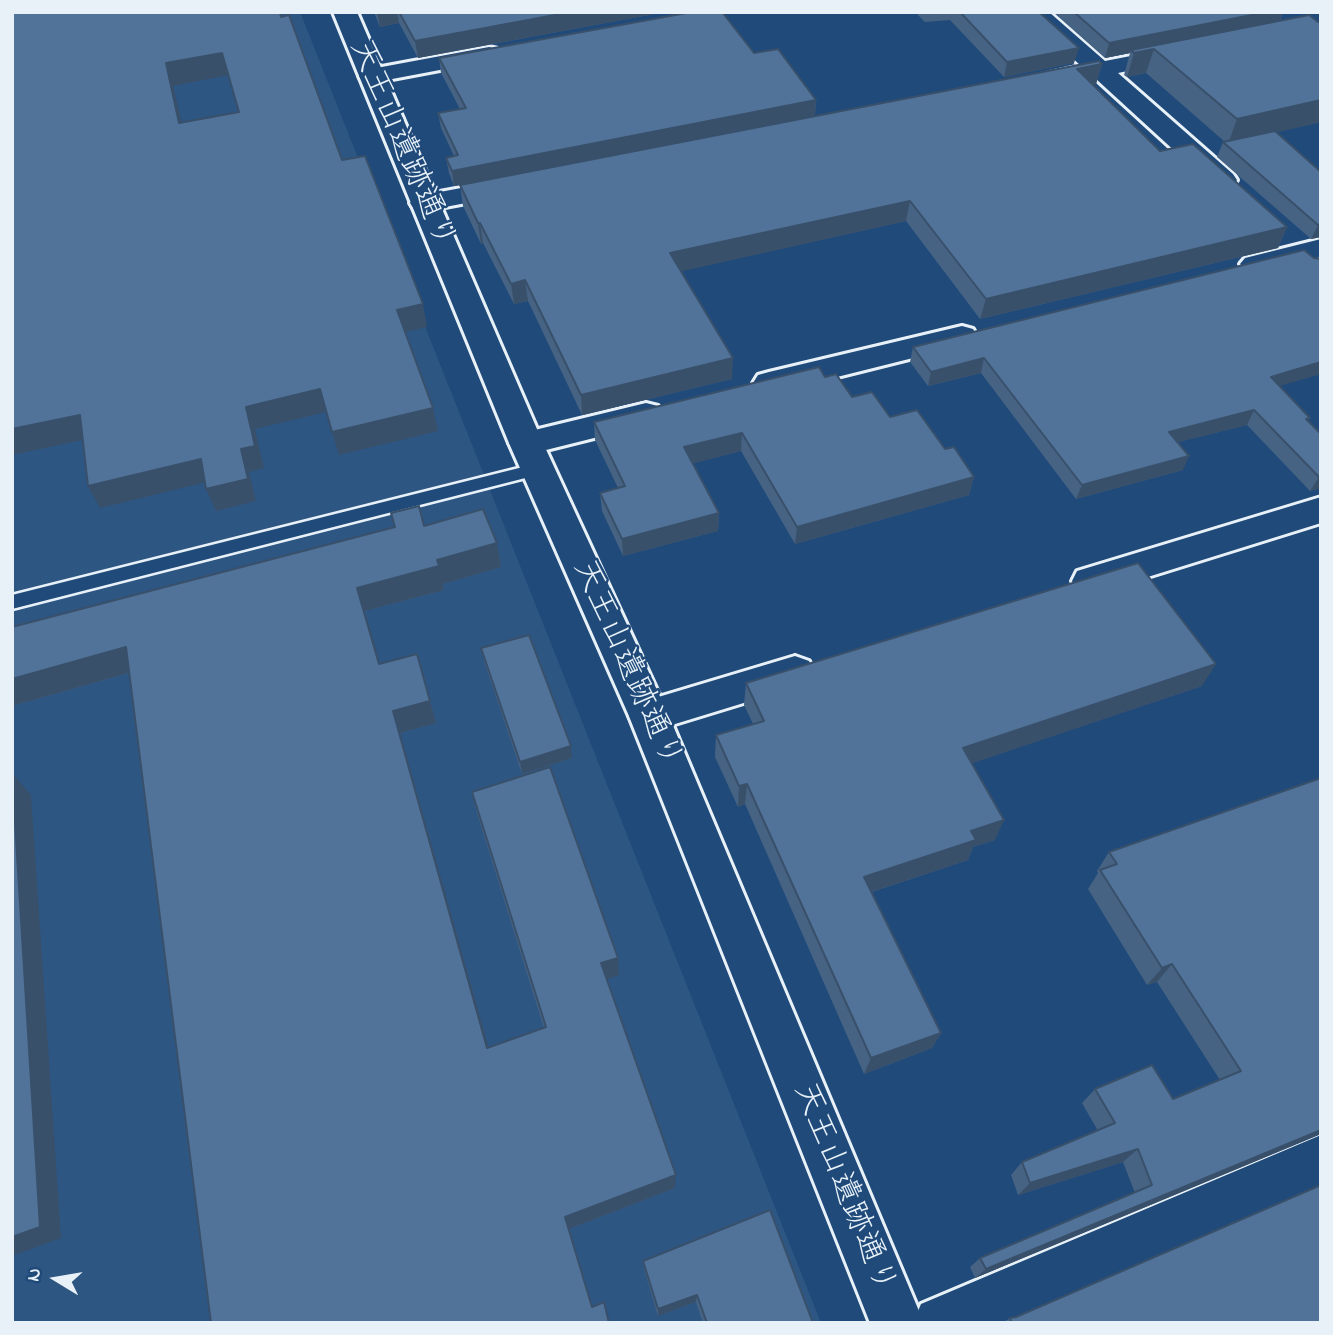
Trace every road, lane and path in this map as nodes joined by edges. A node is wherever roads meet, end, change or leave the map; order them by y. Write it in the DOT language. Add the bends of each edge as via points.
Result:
graph roads {
  1 [pos="345,12"];
  2 [pos="1035,12"];
  3 [pos="1204,48"];
  4 [pos="505,51"];
  5 [pos="1100,70"];
  6 [pos="371,76"];
  7 [pos="1032,83"];
  8 [pos="532,182"];
  9 [pos="1242,197"];
  10 [pos="424,203"];
  11 [pos="1307,250"];
  12 [pos="1223,272"];
  13 [pos="995,328"];
  14 [pos="740,391"];
  15 [pos="673,407"];
  16 [pos="533,456"];
  17 [pos="1321,510"];
  18 [pos="1058,591"];
  19 [pos="12,602"];
  20 [pos="821,664"];
  21 [pos="649,716"];
  22 [pos="1321,1160"];
  23 [pos="897,1323"];
  24 [pos="940,1323"];
  1 -- 6 [label="street, 天王山遺跡通り"];
  2 -- 5 [label="street"];
  3 -- 5 [label="street"];
  4 -- 6 [label="street"];
  5 -- 7 [label="street"];
  5 -- 9 [label="street"];
  6 -- 10 [label="street, 天王山遺跡通り"];
  8 -- 10 [label="street"];
  10 -- 16 [label="street, 天王山遺跡通り"];
  11 -- 12 [label="street"];
  13 -- 14 [label="street"];
  15 -- 16 [label="street"];
  16 -- 19 [label="lane"];
  16 -- 21 [label="street, 天王山遺跡通り"];
  17 -- 18 [label="street"];
  20 -- 21 [label="street"];
  21 -- 23 [label="street, 天王山遺跡通り"];
  22 -- 24 [label="street"];
}
